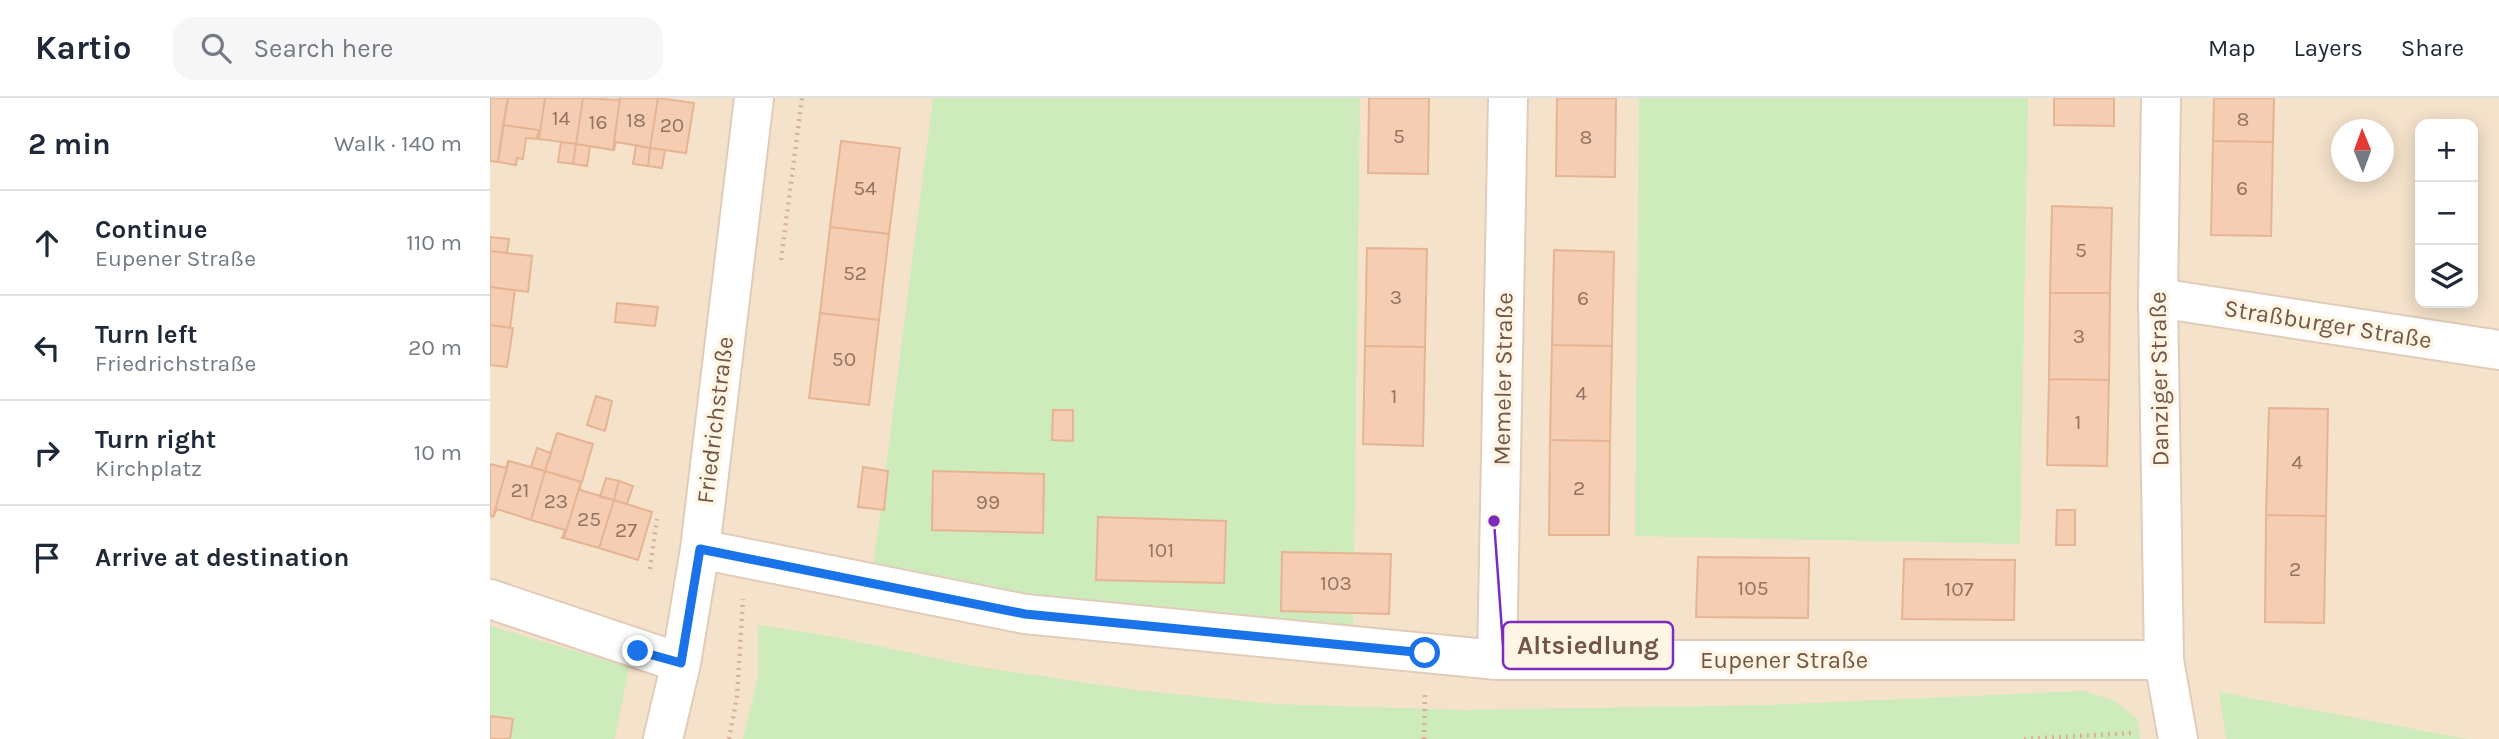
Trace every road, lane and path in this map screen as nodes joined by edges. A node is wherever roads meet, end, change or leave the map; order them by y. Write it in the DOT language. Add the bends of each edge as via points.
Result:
graph roads {
  1 [pos="754,98"];
  2 [pos="1508,98"];
  3 [pos="2161,98"];
  4 [pos="2158,298"];
  5 [pos="2499,350"];
  6 [pos="700,549"];
  7 [pos="742,557"];
  8 [pos="490,599"];
  9 [pos="1497,660"];
  10 [pos="2164,660"];
  11 [pos="681,663"];
  12 [pos="2177,736"];
  13 [pos="663,739"];
  14 [pos="729,739"];
  15 [pos="2024,739"];
  1 -- 6 [label="street, Friedrichstraße"];
  2 -- 9 [label="street, Memeler Straße"];
  3 -- 4 [label="street, Danziger Straße"];
  4 -- 5 [label="street, Straßburger Straße"];
  4 -- 10 [label="street, Danziger Straße"];
  6 -- 7 [label="street, Eupener Straße"];
  6 -- 11 [label="street, Friedrichstraße"];
  7 -- 9 [label="street, Eupener Straße" via="1025,614"];
  7 -- 14 [label="path" via="740,658"];
  8 -- 11 [label="street"];
  9 -- 10 [label="street, Eupener Straße"];
  10 -- 12 [label="street, Danziger Straße"];
  11 -- 13 [label="street, Friedrichstraße"];
  12 -- 15 [label="path" via="2105,733"];
}
